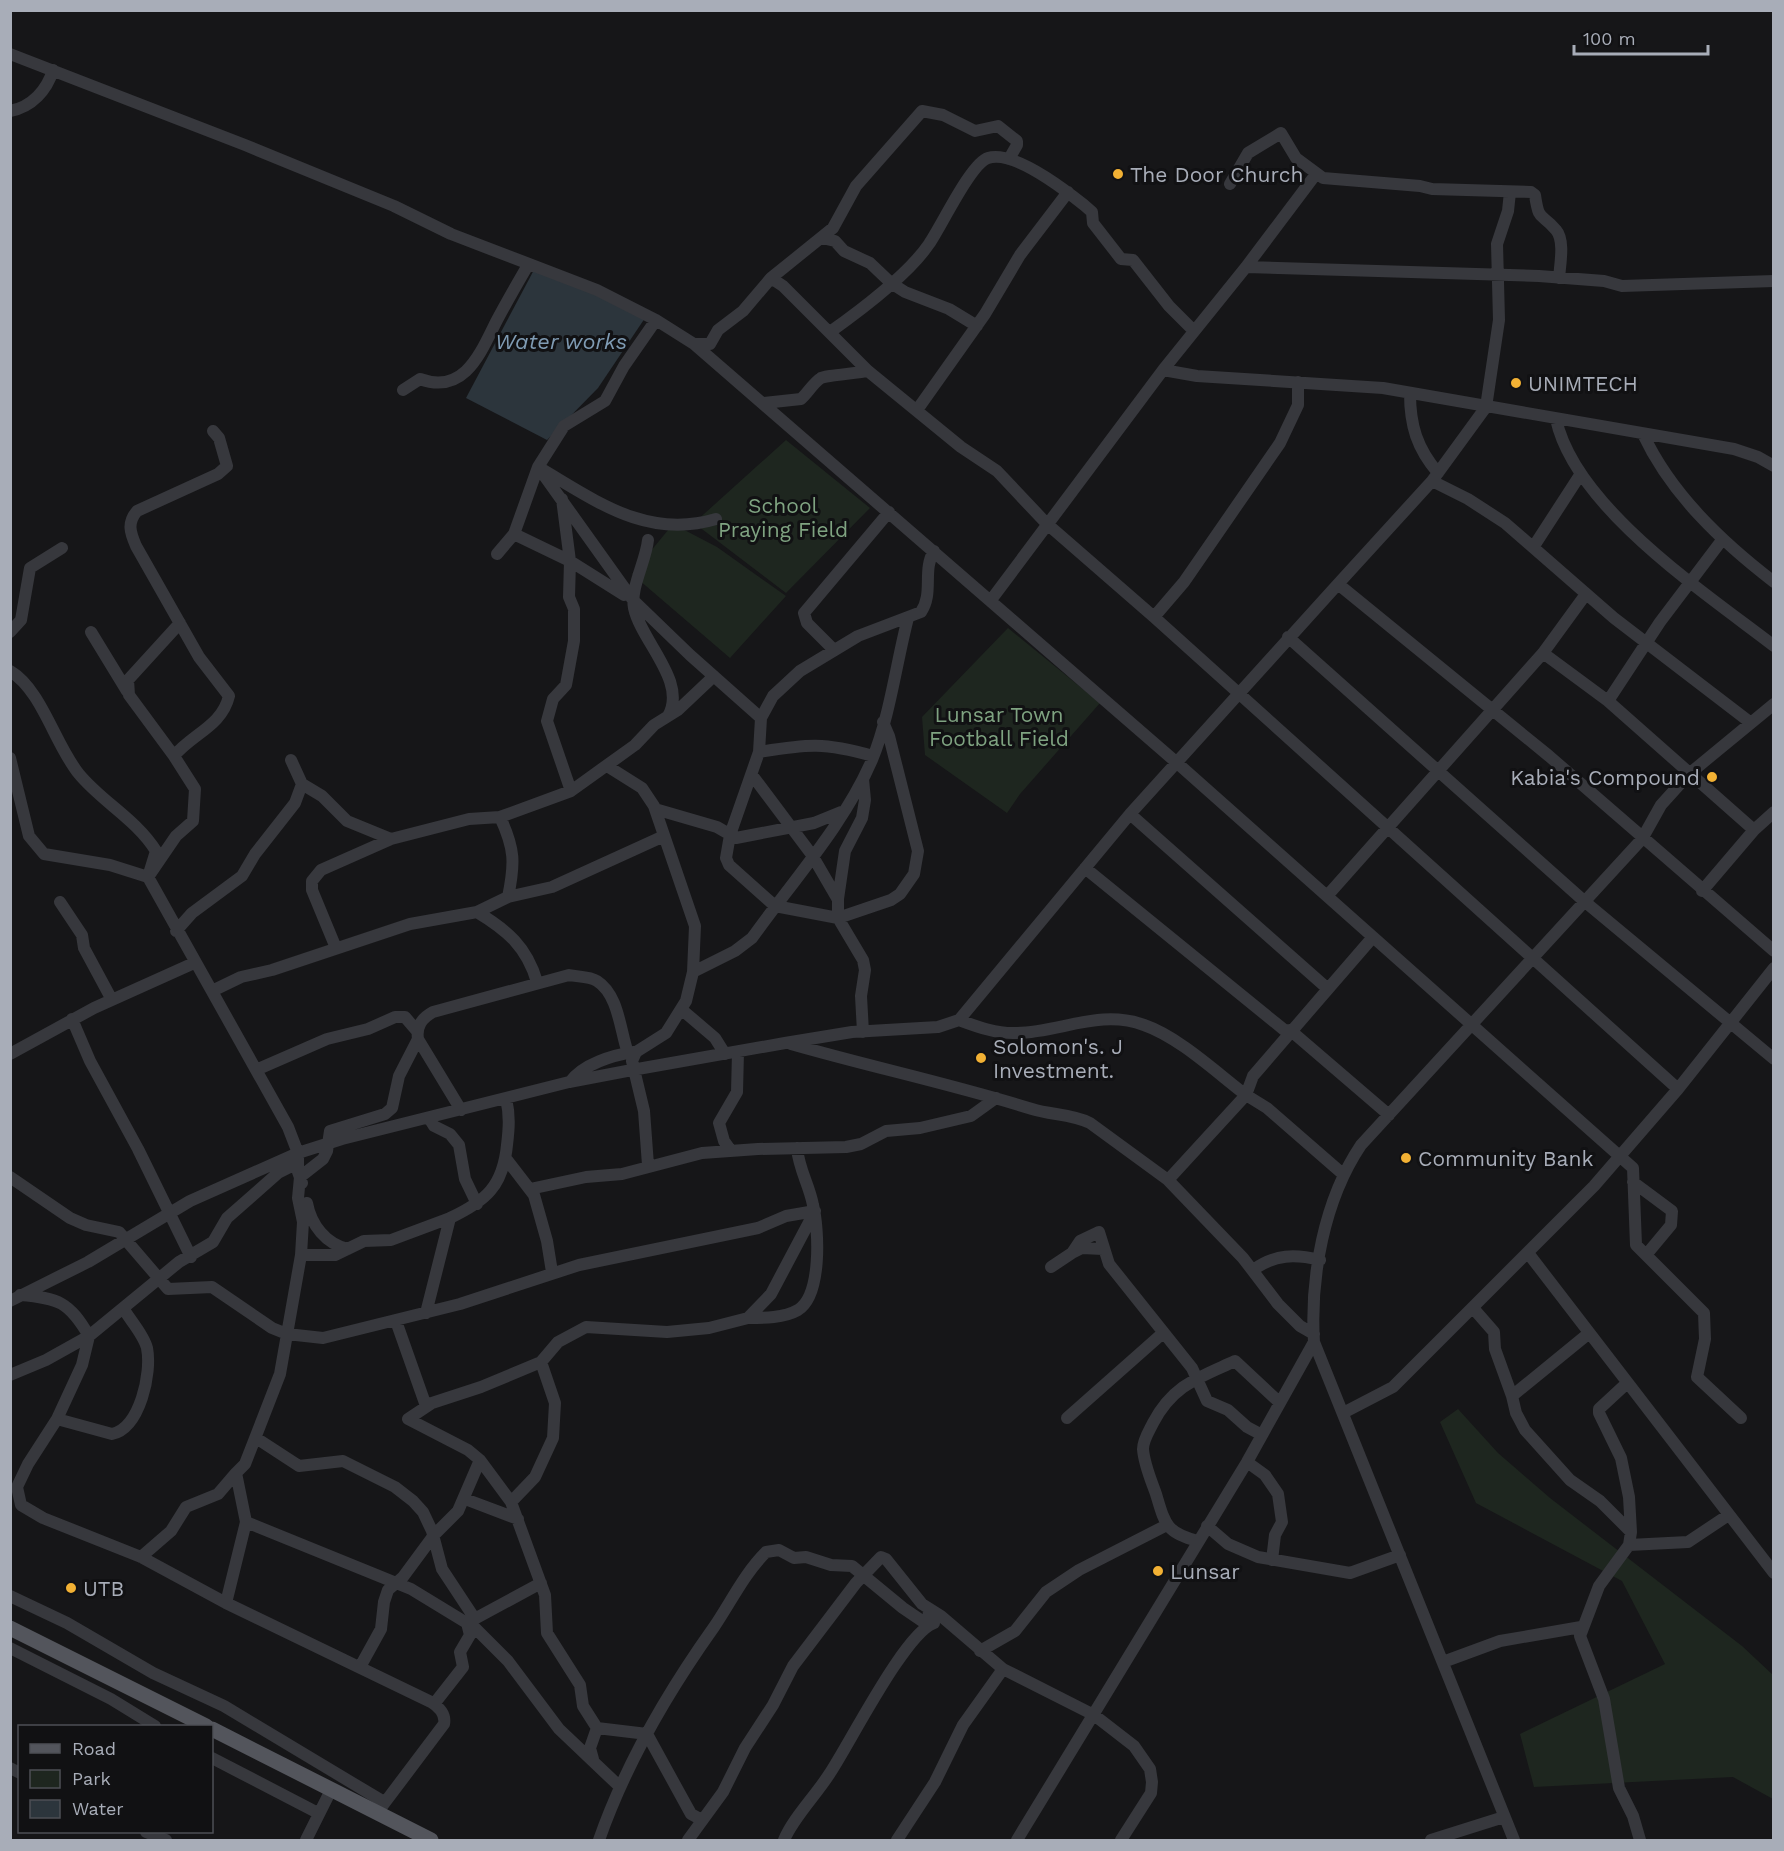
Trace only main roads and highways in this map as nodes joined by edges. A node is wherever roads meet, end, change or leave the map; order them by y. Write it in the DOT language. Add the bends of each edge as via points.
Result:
graph roads {
  1 [pos="10,1628"];
  2 [pos="204,1725"];
  3 [pos="213,1730"];
  4 [pos="431,1840"];
  1 -- 2 [label="main road"];
  3 -- 4 [label="main road" via="330,1790 381,1807"];
}
